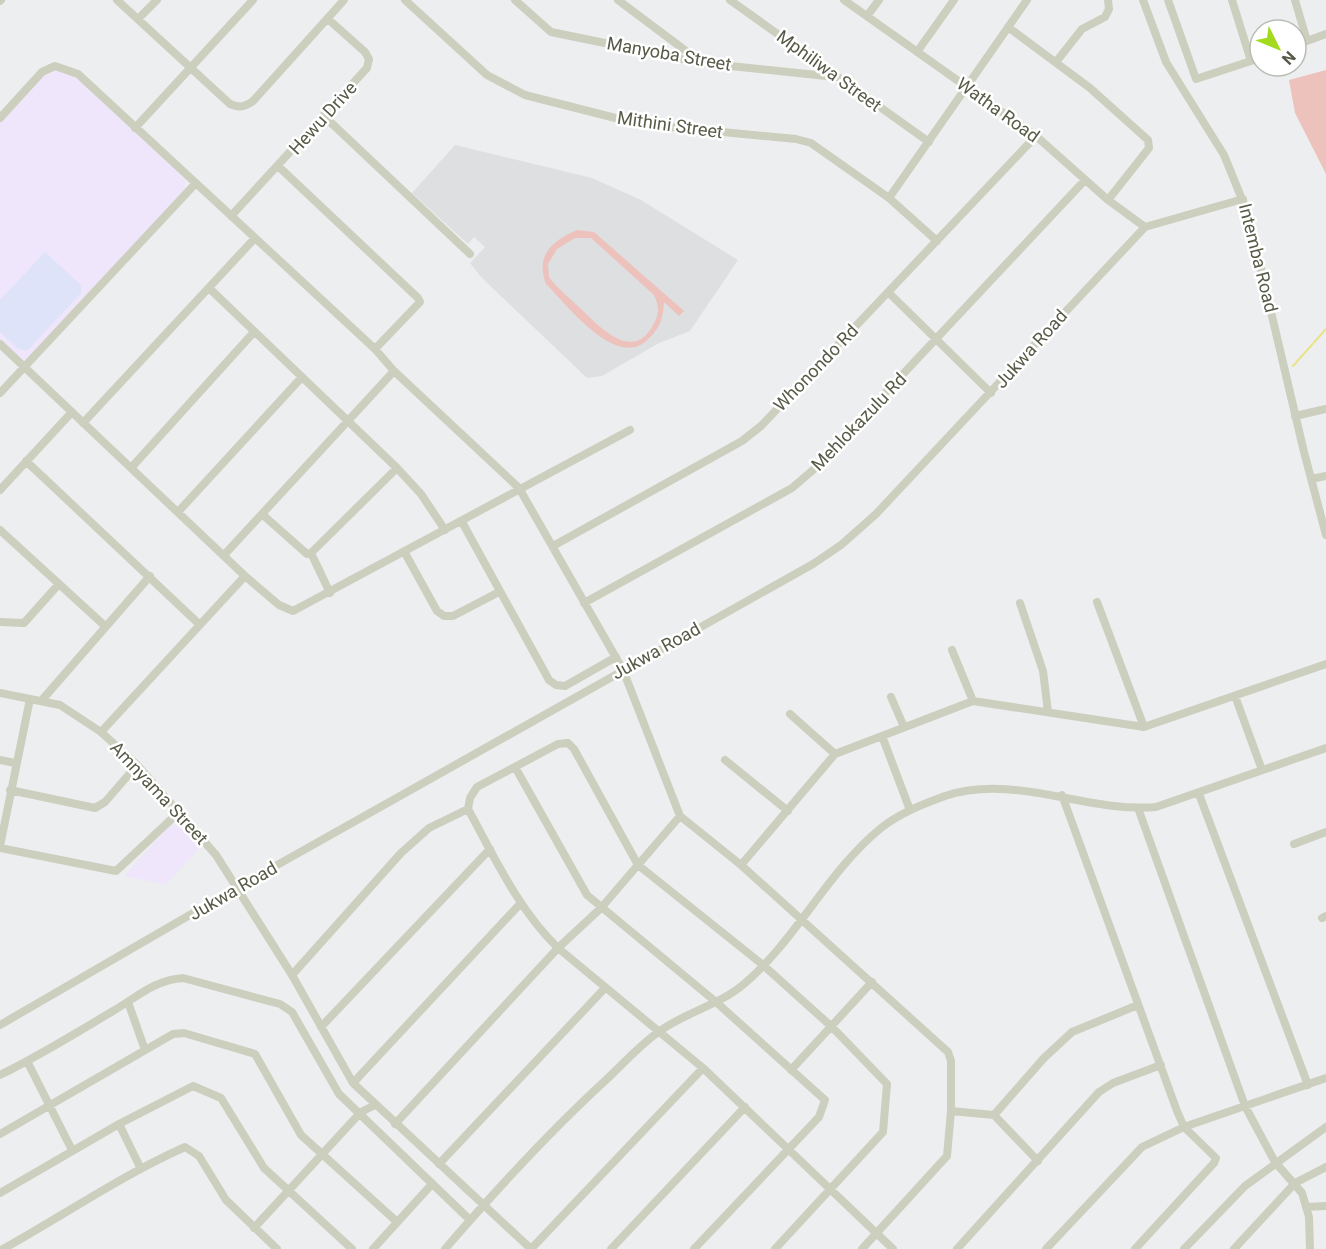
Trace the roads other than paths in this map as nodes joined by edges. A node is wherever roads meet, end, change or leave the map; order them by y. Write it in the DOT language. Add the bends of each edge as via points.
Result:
graph roads {
  1 [pos="117,0"];
  2 [pos="157,0"];
  3 [pos="253,0"];
  4 [pos="344,0"];
  5 [pos="405,0"];
  6 [pos="515,0"];
  7 [pos="618,0"];
  8 [pos="730,0"];
  9 [pos="844,0"];
  10 [pos="879,0"];
  11 [pos="954,0"];
  12 [pos="1027,0"];
  13 [pos="1108,0"];
  14 [pos="1143,0"];
  15 [pos="1168,0"];
  16 [pos="1232,0"];
  17 [pos="1295,0"];
  18 [pos="867,16"];
  19 [pos="1300,18"];
  20 [pos="328,19"];
  21 [pos="138,20"];
  22 [pos="1008,27"];
  23 [pos="1326,34"];
  24 [pos="1308,41"];
  25 [pos="1248,51"];
  26 [pos="917,52"];
  27 [pos="1056,62"];
  28 [pos="1248,62"];
  29 [pos="702,63"];
  30 [pos="190,68"];
  31 [pos="836,77"];
  32 [pos="967,87"];
  33 [pos="325,117"];
  34 [pos="0,118"];
  35 [pos="135,128"];
  36 [pos="1036,136"];
  37 [pos="929,142"];
  38 [pos="278,166"];
  39 [pos="1085,180"];
  40 [pos="196,183"];
  41 [pos="889,198"];
  42 [pos="1243,199"];
  43 [pos="1108,200"];
  44 [pos="231,216"];
  45 [pos="1145,227"];
  46 [pos="255,238"];
  47 [pos="937,241"];
  48 [pos="470,254"];
  49 [pos="208,288"];
  50 [pos="888,292"];
  51 [pos="254,332"];
  52 [pos="937,341"];
  53 [pos="0,344"];
  54 [pos="375,349"];
  55 [pos="25,367"];
  56 [pos="394,371"];
  57 [pos="302,377"];
  58 [pos="0,393"];
  59 [pos="991,393"];
  60 [pos="1326,409"];
  61 [pos="72,412"];
  62 [pos="1295,416"];
  63 [pos="348,419"];
  64 [pos="84,423"];
  65 [pos="630,430"];
  66 [pos="26,461"];
  67 [pos="131,468"];
  68 [pos="397,468"];
  69 [pos="1326,476"];
  70 [pos="1311,479"];
  71 [pos="519,488"];
  72 [pos="0,490"];
  73 [pos="178,512"];
  74 [pos="263,514"];
  75 [pos="462,522"];
  76 [pos="0,530"];
  77 [pos="445,530"];
  78 [pos="1326,535"];
  79 [pos="554,546"];
  80 [pos="311,553"];
  81 [pos="405,553"];
  82 [pos="225,554"];
  83 [pos="150,576"];
  84 [pos="245,576"];
  85 [pos="58,585"];
  86 [pos="499,592"];
  87 [pos="330,593"];
  88 [pos="1097,602"];
  89 [pos="584,603"];
  90 [pos="1020,603"];
  91 [pos="0,622"];
  92 [pos="199,624"];
  93 [pos="105,626"];
  94 [pos="952,650"];
  95 [pos="615,657"];
  96 [pos="1326,664"];
  97 [pos="623,670"];
  98 [pos="0,693"];
  99 [pos="1235,696"];
  100 [pos="891,697"];
  101 [pos="30,699"];
  102 [pos="42,700"];
  103 [pos="973,701"];
  104 [pos="1048,712"];
  105 [pos="790,714"];
  106 [pos="904,727"];
  107 [pos="1143,727"];
  108 [pos="101,732"];
  109 [pos="882,736"];
  110 [pos="1326,748"];
  111 [pos="835,754"];
  112 [pos="0,760"];
  113 [pos="725,760"];
  114 [pos="15,763"];
  115 [pos="137,765"];
  116 [pos="515,767"];
  117 [pos="1262,771"];
  118 [pos="10,790"];
  119 [pos="1199,794"];
  120 [pos="1062,795"];
  121 [pos="1138,808"];
  122 [pos="468,809"];
  123 [pos="910,810"];
  124 [pos="179,812"];
  125 [pos="788,812"];
  126 [pos="680,816"];
  127 [pos="1326,832"];
  128 [pos="1294,844"];
  129 [pos="0,847"];
  130 [pos="490,849"];
  131 [pos="638,865"];
  132 [pos="741,865"];
  133 [pos="238,887"];
  134 [pos="520,904"];
  135 [pos="601,908"];
  136 [pos="803,919"];
  137 [pos="558,948"];
  138 [pos="763,965"];
  139 [pos="292,975"];
  140 [pos="872,982"];
  141 [pos="604,988"];
  142 [pos="128,1002"];
  143 [pos="716,1002"];
  144 [pos="1138,1005"];
  145 [pos="0,1026"];
  146 [pos="321,1027"];
  147 [pos="832,1027"];
  148 [pos="657,1032"];
  149 [pos="145,1050"];
  150 [pos="27,1061"];
  151 [pos="1161,1065"];
  152 [pos="703,1068"];
  153 [pos="791,1070"];
  154 [pos="0,1075"];
  155 [pos="1326,1078"];
  156 [pos="353,1083"];
  157 [pos="1308,1085"];
  158 [pos="375,1105"];
  159 [pos="50,1106"];
  160 [pos="1245,1106"];
  161 [pos="745,1107"];
  162 [pos="951,1111"];
  163 [pos="361,1112"];
  164 [pos="994,1115"];
  165 [pos="119,1124"];
  166 [pos="395,1124"];
  167 [pos="1184,1127"];
  168 [pos="1326,1127"];
  169 [pos="0,1134"];
  170 [pos="787,1149"];
  171 [pos="72,1150"];
  172 [pos="323,1153"];
  173 [pos="1038,1161"];
  174 [pos="1275,1162"];
  175 [pos="438,1164"];
  176 [pos="140,1167"];
  177 [pos="1326,1167"];
  178 [pos="1296,1183"];
  179 [pos="432,1184"];
  180 [pos="831,1189"];
  181 [pos="287,1190"];
  182 [pos="0,1193"];
  183 [pos="484,1206"];
  184 [pos="1326,1206"];
  185 [pos="1306,1207"];
  186 [pos="470,1220"];
  187 [pos="396,1221"];
  188 [pos="254,1228"];
  189 [pos="876,1233"];
  190 [pos="3,1249"];
  191 [pos="277,1249"];
  192 [pos="352,1249"];
  193 [pos="373,1249"];
  194 [pos="445,1249"];
  195 [pos="531,1249"];
  196 [pos="611,1249"];
  197 [pos="694,1249"];
  198 [pos="775,1249"];
  199 [pos="862,1249"];
  200 [pos="893,1249"];
  201 [pos="957,1249"];
  202 [pos="1046,1249"];
  203 [pos="1135,1249"];
  204 [pos="1184,1249"];
  205 [pos="1234,1249"];
  206 [pos="1310,1249"];
  1 -- 21 [label="street"];
  2 -- 21 [label="street"];
  3 -- 30 [label="street"];
  4 -- 20 [label="street"];
  5 -- 41 [label="street, Mithini Street" via="487,75 507,88 639,124 803,141 823,149"];
  6 -- 29 [label="street, Manyoba Street" via="551,32"];
  7 -- 29 [label="street"];
  8 -- 31 [label="street, Mphiliwa Street"];
  9 -- 18 [label="street, Watha Road"];
  10 -- 18 [label="street"];
  11 -- 26 [label="street"];
  12 -- 22 [label="street"];
  13 -- 27 [label="street" via="1105,17 1082,29"];
  14 -- 42 [label="street, Intemba Road" via="1166,62 1224,155"];
  15 -- 28 [label="street" via="1196,79"];
  16 -- 25 [label="street"];
  17 -- 19 [label="street"];
  18 -- 26 [label="street, Watha Road"];
  20 -- 30 [label="street" via="245,106 230,104"];
  20 -- 33 [label="street, Hewu Drive" via="369,59 367,68"];
  21 -- 30 [label="street"];
  22 -- 27 [label="street"];
  22 -- 32 [label="street"];
  23 -- 24 [label="street"];
  26 -- 32 [label="street, Watha Road"];
  27 -- 43 [label="street" via="1148,140 1149,148"];
  29 -- 31 [label="street, Manyoba Street"];
  30 -- 35 [label="street"];
  31 -- 37 [label="street, Mphiliwa Street"];
  32 -- 36 [label="street, Watha Road"];
  32 -- 37 [label="street"];
  33 -- 38 [label="street, Hewu Drive"];
  33 -- 48 [label="street"];
  34 -- 35 [label="street" via="42,72 54,66 78,74"];
  35 -- 40 [label="street"];
  36 -- 39 [label="street, Watha Road"];
  36 -- 47 [label="street, Whonondo Rd"];
  37 -- 41 [label="street"];
  38 -- 44 [label="street, Hewu Drive"];
  38 -- 54 [label="street" via="418,298 420,302"];
  39 -- 43 [label="street, Watha Road"];
  39 -- 52 [label="street, Mehlokazulu Rd"];
  40 -- 44 [label="street"];
  40 -- 55 [label="street"];
  41 -- 47 [label="street, Mithini Street"];
  42 -- 45 [label="street"];
  42 -- 62 [label="street, Intemba Road" via="1253,227"];
  43 -- 45 [label="street, Watha Road"];
  44 -- 46 [label="street"];
  45 -- 59 [label="street, Jukwa Road"];
  46 -- 49 [label="street"];
  46 -- 54 [label="street"];
  47 -- 50 [label="street, Whonondo Rd"];
  49 -- 51 [label="street"];
  49 -- 64 [label="street"];
  50 -- 52 [label="street"];
  50 -- 79 [label="street, Whonondo Rd" via="761,426 742,441"];
  51 -- 57 [label="street"];
  51 -- 67 [label="street"];
  52 -- 59 [label="street"];
  52 -- 89 [label="street, Mehlokazulu Rd" via="792,488"];
  53 -- 55 [label="street"];
  54 -- 56 [label="street"];
  55 -- 58 [label="street"];
  55 -- 61 [label="street"];
  56 -- 63 [label="street"];
  56 -- 71 [label="street"];
  57 -- 63 [label="street"];
  57 -- 73 [label="street"];
  59 -- 97 [label="street, Jukwa Road" via="876,514 841,545"];
  60 -- 62 [label="street"];
  61 -- 64 [label="street"];
  61 -- 66 [label="street"];
  62 -- 70 [label="street, Intemba Road"];
  63 -- 68 [label="street"];
  63 -- 74 [label="street"];
  64 -- 67 [label="street"];
  65 -- 71 [label="street"];
  66 -- 72 [label="street"];
  66 -- 83 [label="street"];
  67 -- 73 [label="street"];
  68 -- 77 [label="street" via="421,494"];
  68 -- 80 [label="street"];
  69 -- 70 [label="street"];
  70 -- 78 [label="street, Intemba Road"];
  71 -- 75 [label="street"];
  71 -- 79 [label="street"];
  73 -- 82 [label="street"];
  74 -- 80 [label="street" via="307,554"];
  74 -- 82 [label="street"];
  75 -- 77 [label="street"];
  75 -- 86 [label="street"];
  76 -- 85 [label="street"];
  77 -- 81 [label="street"];
  79 -- 89 [label="street"];
  80 -- 87 [label="street"];
  81 -- 86 [label="street" via="437,611 444,616 453,616"];
  81 -- 87 [label="street"];
  82 -- 84 [label="street"];
  83 -- 92 [label="street"];
  83 -- 93 [label="street"];
  84 -- 87 [label="street" via="279,605 293,611"];
  84 -- 92 [label="street"];
  85 -- 91 [label="street" via="24,623"];
  85 -- 93 [label="street"];
  86 -- 95 [label="street" via="549,680 556,685 565,686"];
  88 -- 107 [label="street"];
  89 -- 95 [label="street"];
  90 -- 104 [label="street" via="1043,672"];
  92 -- 108 [label="street"];
  93 -- 102 [label="street"];
  94 -- 103 [label="street"];
  95 -- 97 [label="street"];
  96 -- 99 [label="street"];
  97 -- 126 [label="street"];
  97 -- 133 [label="street, Jukwa Road"];
  98 -- 101 [label="street, Amnyama Street"];
  99 -- 107 [label="street"];
  99 -- 117 [label="street"];
  100 -- 106 [label="street"];
  101 -- 102 [label="street, Amnyama Street"];
  101 -- 114 [label="street"];
  102 -- 108 [label="street, Amnyama Street" via="66,708"];
  103 -- 104 [label="street"];
  103 -- 106 [label="street"];
  104 -- 107 [label="street"];
  105 -- 111 [label="street"];
  106 -- 109 [label="street"];
  108 -- 115 [label="street, Amnyama Street"];
  109 -- 111 [label="street"];
  109 -- 123 [label="street"];
  110 -- 117 [label="street"];
  111 -- 125 [label="street"];
  112 -- 114 [label="street"];
  113 -- 125 [label="street"];
  114 -- 118 [label="street"];
  115 -- 118 [label="street" via="95,808"];
  115 -- 124 [label="street, Amnyama Street"];
  116 -- 122 [label="street" via="477,787"];
  116 -- 131 [label="street" via="558,744 568,743"];
  116 -- 135 [label="street" via="578,882"];
  117 -- 119 [label="street"];
  118 -- 129 [label="street"];
  119 -- 121 [label="street" via="1156,807"];
  119 -- 157 [label="street"];
  120 -- 121 [label="street"];
  120 -- 123 [label="street" via="969,790"];
  120 -- 144 [label="street"];
  121 -- 160 [label="street"];
  122 -- 130 [label="street"];
  122 -- 139 [label="street" via="429,828 401,854"];
  123 -- 136 [label="street" via="866,842"];
  124 -- 129 [label="street" via="116,871"];
  124 -- 133 [label="street, Amnyama Street"];
  125 -- 132 [label="street"];
  126 -- 131 [label="street"];
  126 -- 132 [label="street"];
  127 -- 128 [label="street"];
  130 -- 134 [label="street"];
  130 -- 146 [label="street"];
  131 -- 135 [label="street"];
  131 -- 138 [label="street"];
  132 -- 136 [label="street"];
  133 -- 139 [label="street, Amnyama Street"];
  133 -- 145 [label="street, Jukwa Road"];
  134 -- 137 [label="street"];
  134 -- 156 [label="street"];
  135 -- 137 [label="street"];
  135 -- 143 [label="street"];
  136 -- 138 [label="street"];
  136 -- 140 [label="street"];
  137 -- 141 [label="street"];
  137 -- 166 [label="street"];
  138 -- 143 [label="street"];
  138 -- 147 [label="street"];
  139 -- 146 [label="street, Amnyama Street"];
  140 -- 147 [label="street"];
  140 -- 162 [label="street" via="948,1052"];
  141 -- 148 [label="street"];
  141 -- 175 [label="street"];
  142 -- 149 [label="street"];
  142 -- 150 [label="street"];
  142 -- 163 [label="street" via="157,983 183,978 280,1004 297,1018 339,1094"];
  143 -- 148 [label="street"];
  143 -- 153 [label="street"];
  144 -- 151 [label="street"];
  144 -- 164 [label="street" via="1072,1032"];
  146 -- 156 [label="street, Amnyama Street"];
  147 -- 153 [label="street"];
  147 -- 180 [label="street" via="883,1078 887,1092 883,1132"];
  148 -- 152 [label="street"];
  148 -- 183 [label="street" via="569,1114"];
  149 -- 159 [label="street"];
  149 -- 172 [label="street" via="181,1033 251,1052 258,1057 301,1135"];
  150 -- 154 [label="street"];
  150 -- 159 [label="street"];
  151 -- 167 [label="street"];
  151 -- 173 [label="street" via="1104,1087"];
  152 -- 161 [label="street"];
  152 -- 195 [label="street"];
  153 -- 170 [label="street" via="825,1100 819,1117"];
  155 -- 157 [label="street"];
  156 -- 158 [label="street, Amnyama Street"];
  157 -- 160 [label="street"];
  158 -- 163 [label="street"];
  158 -- 166 [label="street, Amnyama Street"];
  159 -- 169 [label="street"];
  159 -- 171 [label="street"];
  160 -- 167 [label="street"];
  160 -- 174 [label="street"];
  161 -- 170 [label="street"];
  161 -- 196 [label="street"];
  162 -- 164 [label="street"];
  162 -- 189 [label="street" via="947,1156"];
  163 -- 172 [label="street"];
  163 -- 179 [label="street"];
  164 -- 173 [label="street"];
  165 -- 171 [label="street"];
  165 -- 176 [label="street"];
  165 -- 181 [label="street" via="191,1086 217,1094 264,1168"];
  166 -- 175 [label="street, Amnyama Street"];
  167 -- 202 [label="street" via="1136,1152"];
  167 -- 203 [label="street" via="1212,1152 1214,1163"];
  168 -- 174 [label="street"];
  170 -- 180 [label="street"];
  170 -- 197 [label="street"];
  171 -- 182 [label="street"];
  172 -- 181 [label="street"];
  172 -- 187 [label="street"];
  173 -- 201 [label="street"];
  174 -- 178 [label="street"];
  174 -- 204 [label="street" via="1245,1186"];
  175 -- 183 [label="street, Amnyama Street"];
  176 -- 188 [label="street" via="185,1147 193,1150 222,1196"];
  176 -- 190 [label="street"];
  177 -- 178 [label="street"];
  178 -- 185 [label="street"];
  178 -- 205 [label="street"];
  179 -- 186 [label="street"];
  179 -- 187 [label="street"];
  180 -- 189 [label="street"];
  180 -- 198 [label="street"];
  181 -- 188 [label="street"];
  181 -- 192 [label="street"];
  183 -- 186 [label="street"];
  183 -- 195 [label="street, Amnyama Street"];
  184 -- 185 [label="street"];
  185 -- 206 [label="street"];
  186 -- 194 [label="street"];
  187 -- 193 [label="street"];
  188 -- 191 [label="street"];
  189 -- 199 [label="street"];
  189 -- 200 [label="street"];
}
